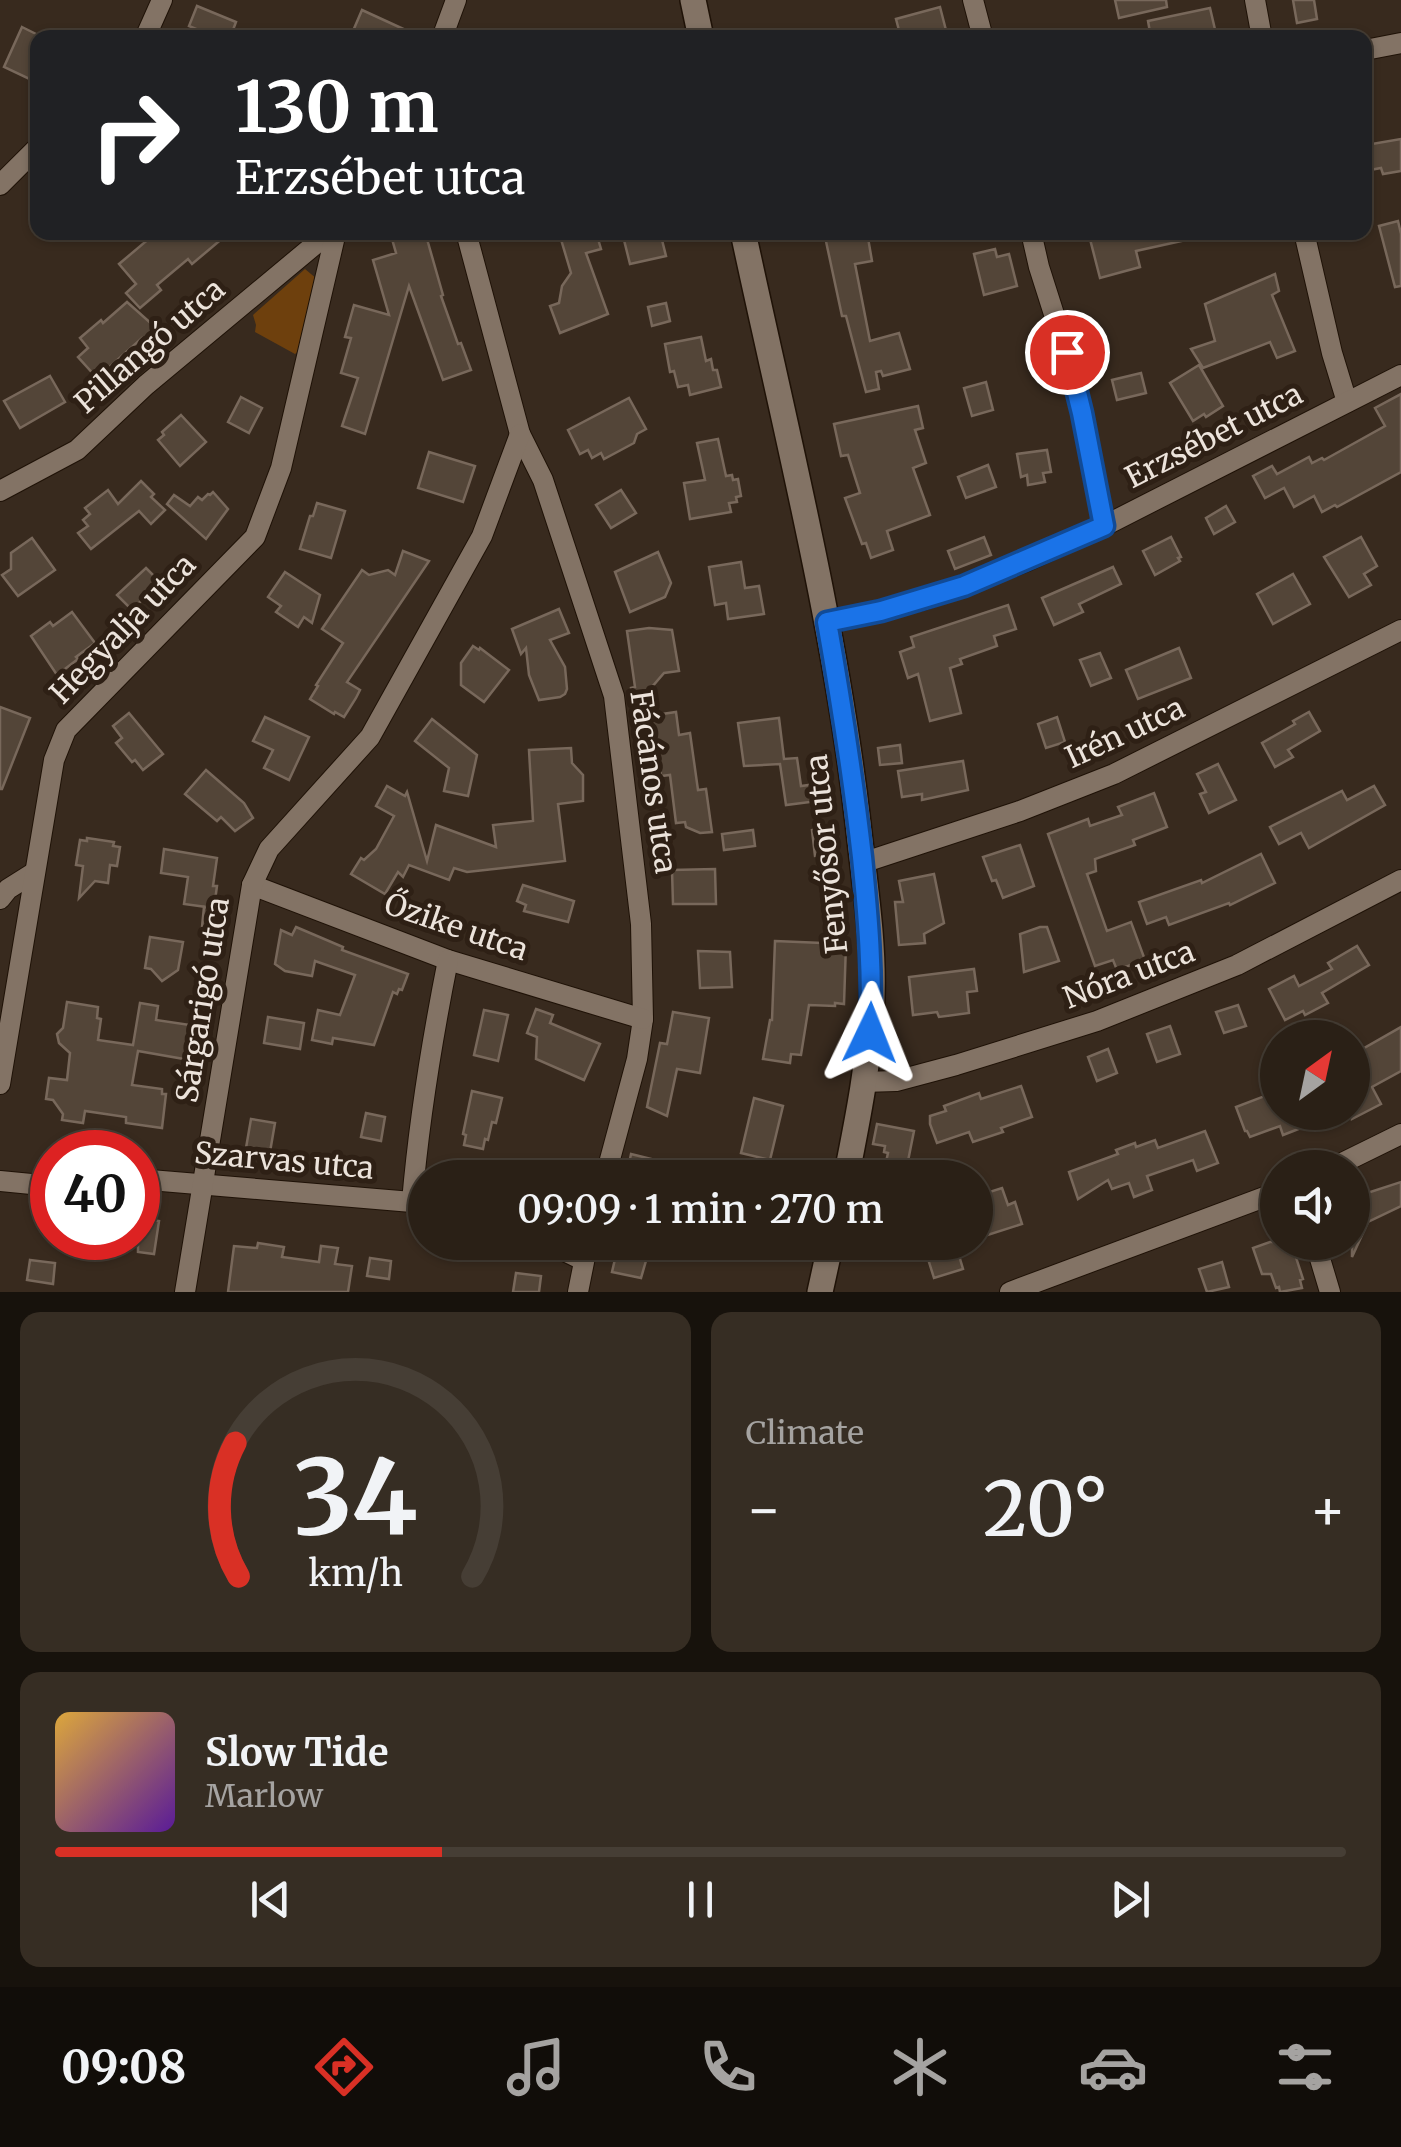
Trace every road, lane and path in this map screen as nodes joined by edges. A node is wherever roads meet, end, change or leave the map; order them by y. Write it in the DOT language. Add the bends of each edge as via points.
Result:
graph roads {
  1 [pos="162,0"];
  2 [pos="456,0"];
  3 [pos="693,0"];
  4 [pos="973,0"];
  5 [pos="1255,0"];
  6 [pos="148,30"];
  7 [pos="445,30"];
  8 [pos="699,30"];
  9 [pos="981,30"];
  10 [pos="1261,30"];
  11 [pos="1401,43"];
  12 [pos="1372,49"];
  13 [pos="30,155"];
  14 [pos="0,185"];
  15 [pos="323,240"];
  16 [pos="331,240"];
  17 [pos="468,240"];
  18 [pos="745,240"];
  19 [pos="1033,240"];
  20 [pos="1306,240"];
  21 [pos="1401,375"];
  22 [pos="1348,402"];
  23 [pos="520,434"];
  24 [pos="0,491"];
  25 [pos="1104,526"];
  26 [pos="827,622"];
  27 [pos="1401,630"];
  28 [pos="862,863"];
  29 [pos="36,872"];
  30 [pos="1401,880"];
  31 [pos="252,885"];
  32 [pos="0,898"];
  33 [pos="448,960"];
  34 [pos="643,1018"];
  35 [pos="863,1082"];
  36 [pos="0,1084"];
  37 [pos="1401,1134"];
  38 [pos="1369,1150"];
  39 [pos="418,1160"];
  40 [pos="610,1160"];
  41 [pos="849,1160"];
  42 [pos="160,1181"];
  43 [pos="0,1182"];
  44 [pos="30,1184"];
  45 [pos="204,1184"];
  46 [pos="1260,1199"];
  47 [pos="408,1203"];
  48 [pos="584,1260"];
  49 [pos="828,1260"];
  50 [pos="1320,1260"];
  51 [pos="185,1292"];
  52 [pos="578,1292"];
  53 [pos="820,1292"];
  54 [pos="1010,1292"];
  55 [pos="1330,1292"];
  1 -- 6 [label="street"];
  2 -- 7 [label="street"];
  3 -- 8 [label="street"];
  4 -- 9 [label="street"];
  5 -- 10 [label="street"];
  11 -- 12 [label="street"];
  13 -- 14 [label="street"];
  15 -- 24 [label="street, Pillangó utca" via="77,450"];
  16 -- 29 [label="street, Hegyalja utca" via="281,468 255,537 66,730 54,760"];
  17 -- 23 [label="street, Fácános utca"];
  18 -- 26 [label="street, Fenyősor utca"];
  19 -- 25 [label="street" via="1074,377"];
  20 -- 22 [label="street"];
  21 -- 22 [label="street, Erzsébet utca"];
  22 -- 25 [label="street, Erzsébet utca"];
  23 -- 31 [label="street, Sárgarigó utca" via="482,536 370,737 269,849"];
  23 -- 34 [label="street, Fácános utca" via="543,480 614,696 641,924"];
  25 -- 26 [label="street, Erzsébet utca" via="964,586"];
  26 -- 28 [label="street, Fenyősor utca"];
  27 -- 28 [label="street, Irén utca" via="1114,774"];
  28 -- 35 [label="street, Fenyősor utca" via="872,993"];
  29 -- 32 [label="street"];
  29 -- 36 [label="street, Hegyalja utca"];
  30 -- 35 [label="street, Nóra utca" via="1237,965 1112,1015 956,1065"];
  31 -- 33 [label="street, Őzike utca"];
  31 -- 45 [label="street, Sárgarigó utca"];
  33 -- 34 [label="street, Őzike utca"];
  33 -- 39 [label="street"];
  34 -- 40 [label="street, Fácános utca"];
  35 -- 41 [label="street, Fenyősor utca"];
  37 -- 38 [label="street"];
  42 -- 45 [label="street, Szarvas utca"];
  43 -- 44 [label="street"];
  45 -- 47 [label="street, Szarvas utca"];
  45 -- 51 [label="street, Sárgarigó utca"];
  46 -- 54 [label="street"];
  48 -- 52 [label="street"];
  49 -- 53 [label="street"];
  50 -- 55 [label="street"];
}
